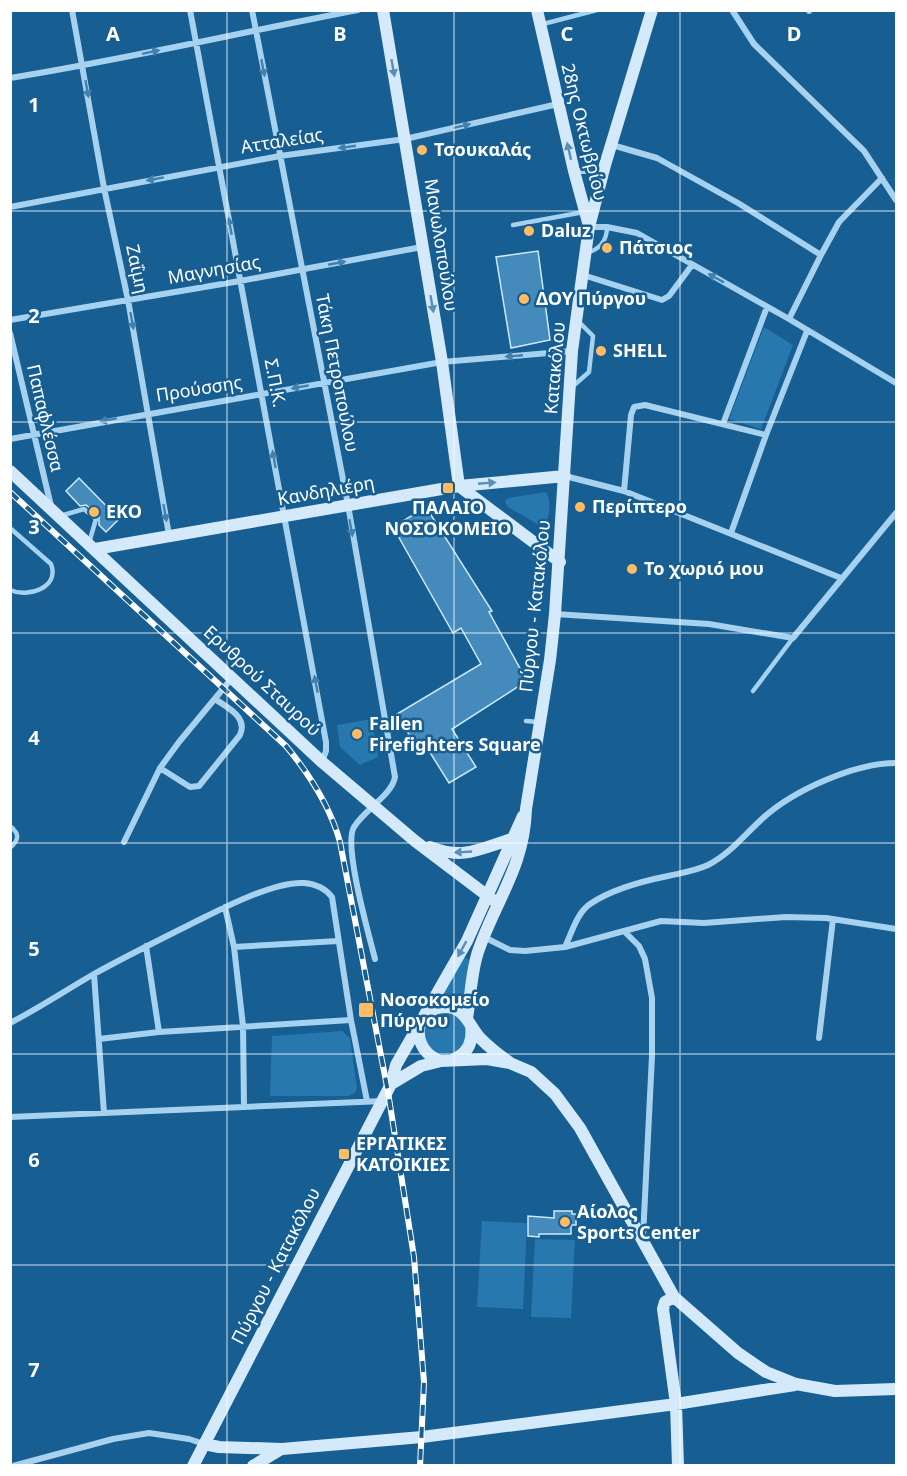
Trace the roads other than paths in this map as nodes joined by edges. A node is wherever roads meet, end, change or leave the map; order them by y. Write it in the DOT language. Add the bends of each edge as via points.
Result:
graph roads {
  1 [pos="72,10"];
  2 [pos="190,10"];
  3 [pos="252,10"];
  4 [pos="358,10"];
  5 [pos="383,10"];
  6 [pos="537,10"];
  7 [pos="597,10"];
  8 [pos="652,10"];
  9 [pos="732,10"];
  10 [pos="540,25"];
  11 [pos="256,30"];
  12 [pos="196,42"];
  13 [pos="83,66"];
  14 [pos="10,78"];
  15 [pos="558,104"];
  16 [pos="405,139"];
  17 [pos="612,145"];
  18 [pos="280,156"];
  19 [pos="605,165"];
  20 [pos="219,167"];
  21 [pos="574,171"];
  22 [pos="882,178"];
  23 [pos="104,188"];
  24 [pos="897,200"];
  25 [pos="10,207"];
  26 [pos="585,212"];
  27 [pos="513,225"];
  28 [pos="589,227"];
  29 [pos="607,227"];
  30 [pos="422,247"];
  31 [pos="586,253"];
  32 [pos="821,255"];
  33 [pos="692,264"];
  34 [pos="302,269"];
  35 [pos="583,275"];
  36 [pos="240,281"];
  37 [pos="128,300"];
  38 [pos="767,307"];
  39 [pos="789,319"];
  40 [pos="10,320"];
  41 [pos="577,320"];
  42 [pos="807,331"];
  43 [pos="10,333"];
  44 [pos="572,351"];
  45 [pos="442,362"];
  46 [pos="324,383"];
  47 [pos="897,383"];
  48 [pos="570,388"];
  49 [pos="262,394"];
  50 [pos="147,413"];
  51 [pos="723,424"];
  52 [pos="33,434"];
  53 [pos="766,435"];
  54 [pos="10,439"];
  55 [pos="10,471"];
  56 [pos="565,476"];
  57 [pos="459,486"];
  58 [pos="624,491"];
  59 [pos="348,505"];
  60 [pos="55,513"];
  61 [pos="897,513"];
  62 [pos="284,516"];
  63 [pos="10,528"];
  64 [pos="730,533"];
  65 [pos="169,535"];
  66 [pos="92,546"];
  67 [pos="560,562"];
  68 [pos="841,578"];
  69 [pos="10,590"];
  70 [pos="555,614"];
  71 [pos="793,638"];
  72 [pos="233,678"];
  73 [pos="753,692"];
  74 [pos="215,699"];
  75 [pos="526,721"];
  76 [pos="541,723"];
  77 [pos="322,762"];
  78 [pos="897,763"];
  79 [pos="160,768"];
  80 [pos="372,805"];
  81 [pos="526,809"];
  82 [pos="10,826"];
  83 [pos="512,839"];
  84 [pos="415,841"];
  85 [pos="124,842"];
  86 [pos="10,848"];
  87 [pos="488,897"];
  88 [pos="499,904"];
  89 [pos="225,907"];
  90 [pos="833,919"];
  91 [pos="897,929"];
  92 [pos="625,932"];
  93 [pos="483,937"];
  94 [pos="338,941"];
  95 [pos="146,946"];
  96 [pos="565,946"];
  97 [pos="234,947"];
  98 [pos="375,959"];
  99 [pos="94,974"];
  100 [pos="351,1020"];
  101 [pos="422,1021"];
  102 [pos="469,1022"];
  103 [pos="10,1023"];
  104 [pos="243,1026"];
  105 [pos="159,1032"];
  106 [pos="819,1038"];
  107 [pos="99,1039"];
  108 [pos="446,1061"];
  109 [pos="510,1063"];
  110 [pos="392,1084"];
  111 [pos="367,1101"];
  112 [pos="383,1101"];
  113 [pos="244,1107"];
  114 [pos="104,1113"];
  115 [pos="10,1117"];
  116 [pos="643,1241"];
  117 [pos="674,1297"];
  118 [pos="796,1384"];
  119 [pos="897,1389"];
  120 [pos="676,1404"];
  121 [pos="204,1444"];
  122 [pos="282,1449"];
  123 [pos="13,1466"];
  124 [pos="193,1466"];
  125 [pos="254,1466"];
  126 [pos="678,1466"];
  1 -- 13 [label="street, Ζαΐμη"];
  2 -- 12 [label="street, Σ.Π.Κ."];
  3 -- 11 [label="street, Τάκη Πετροπούλου"];
  4 -- 11 [label="street"];
  5 -- 16 [label="main road, Μανωλοπούλου, one-way"];
  6 -- 10 [label="main road, 28ης Οκτωβρίου"];
  7 -- 10 [label="lane"];
  8 -- 17 [label="main road"];
  9 -- 22 [label="street" via="754,44 864,151"];
  10 -- 15 [label="main road, 28ης Οκτωβρίου"];
  11 -- 12 [label="street"];
  11 -- 18 [label="street, Τάκη Πετροπούλου, one-way"];
  13 -- 12 [label="street, one-way"];
  12 -- 20 [label="street, Σ.Π.Κ."];
  13 -- 14 [label="street"];
  13 -- 23 [label="street, Ζαΐμη, one-way"];
  16 -- 15 [label="street, Ατταλείας, one-way"];
  21 -- 15 [label="main road, 28ης Οκτωβρίου, one-way"];
  16 -- 18 [label="street, Ατταλείας, one-way"];
  16 -- 30 [label="main road, Μανωλοπούλου"];
  17 -- 19 [label="main road"];
  17 -- 32 [label="street" via="657,158"];
  18 -- 20 [label="street, Ατταλείας"];
  18 -- 34 [label="street, Τάκη Πετροπούλου"];
  19 -- 21 [label="street" via="592,171"];
  19 -- 28 [label="main road"];
  20 -- 23 [label="street, Ατταλείας, one-way"];
  36 -- 20 [label="street, Σ.Π.Κ., one-way"];
  21 -- 26 [label="main road, 28ης Οκτωβρίου"];
  22 -- 24 [label="street"];
  22 -- 32 [label="street" via="839,222"];
  23 -- 25 [label="street, Ατταλείας"];
  23 -- 37 [label="street, Ζαΐμη"];
  26 -- 27 [label="lane"];
  26 -- 28 [label="main road, 28ης Οκτωβρίου"];
  28 -- 29 [label="street"];
  28 -- 31 [label="main road, Κατακόλου"];
  29 -- 31 [label="lane" via="607,236 597,250"];
  29 -- 33 [label="street" via="637,233"];
  34 -- 30 [label="street, Μαγνησίας, one-way"];
  30 -- 45 [label="main road, Μανωλοπούλου, one-way"];
  31 -- 35 [label="main road, Κατακόλου"];
  32 -- 39 [label="street"];
  33 -- 35 [label="street" via="662,300"];
  38 -- 33 [label="street, one-way"];
  34 -- 36 [label="street, Μαγνησίας"];
  34 -- 46 [label="street, Τάκη Πετροπούλου"];
  35 -- 41 [label="main road, Κατακόλου"];
  36 -- 37 [label="street, Μαγνησίας"];
  36 -- 49 [label="street, Σ.Π.Κ."];
  37 -- 40 [label="street, Μαγνησίας"];
  37 -- 50 [label="street, Ζαΐμη, one-way"];
  38 -- 39 [label="street"];
  38 -- 51 [label="street"];
  39 -- 42 [label="street"];
  41 -- 44 [label="main road, Κατακόλου"];
  41 -- 48 [label="lane" via="593,336 589,372"];
  42 -- 47 [label="street"];
  42 -- 53 [label="street"];
  43 -- 52 [label="street, Παπαφλέσσα"];
  44 -- 45 [label="street, Προύσσης, one-way"];
  44 -- 48 [label="main road, Κατακόλου"];
  45 -- 46 [label="street, Προύσσης"];
  45 -- 57 [label="main road, Μανωλοπούλου"];
  46 -- 49 [label="street, Προύσσης, one-way"];
  46 -- 59 [label="street, Τάκη Πετροπούλου"];
  48 -- 56 [label="main road, Κατακόλου"];
  49 -- 50 [label="street, Προύσσης"];
  62 -- 49 [label="street, Σ.Π.Κ., one-way"];
  50 -- 52 [label="street, Προύσσης, one-way"];
  50 -- 65 [label="street, Ζαΐμη, one-way"];
  51 -- 53 [label="street"];
  51 -- 58 [label="street" via="645,405 634,407 630,415"];
  52 -- 54 [label="street, Προύσσης"];
  52 -- 60 [label="street, Παπαφλέσσα"];
  53 -- 64 [label="street"];
  55 -- 60 [label="main road, Ερυθρού Σταυρού"];
  57 -- 56 [label="main road, Κανδηλιέρη, one-way"];
  56 -- 58 [label="street"];
  56 -- 67 [label="main road, Πύργου - Κατακόλου"];
  57 -- 59 [label="main road, Κανδηλιέρη"];
  57 -- 67 [label="main road"];
  58 -- 64 [label="street"];
  59 -- 62 [label="main road, Κανδηλιέρη"];
  59 -- 80 [label="street, Τάκη Πετροπούλου, one-way" via="395,777 391,787"];
  60 -- 66 [label="main road, Ερυθρού Σταυρού"];
  60 -- 66 [label="lane" via="84,509 96,519"];
  61 -- 68 [label="street"];
  62 -- 65 [label="main road, Κανδηλιέρη"];
  77 -- 62 [label="street, Σ.Π.Κ., one-way" via="326,742"];
  63 -- 69 [label="lane" via="53,570 47,585 39,590 24,594"];
  64 -- 68 [label="street"];
  65 -- 66 [label="main road, Κανδηλιέρη"];
  66 -- 72 [label="main road, Ερυθρού Σταυρού"];
  67 -- 70 [label="main road, Πύργου - Κατακόλου"];
  68 -- 71 [label="street"];
  70 -- 71 [label="street" via="709,624"];
  70 -- 76 [label="main road, Πύργου - Κατακόλου"];
  71 -- 73 [label="lane"];
  72 -- 74 [label="street"];
  72 -- 77 [label="main road, Ερυθρού Σταυρού"];
  74 -- 79 [label="street"];
  74 -- 79 [label="street" via="240,718 240,735 199,786 190,787"];
  75 -- 76 [label="lane"];
  76 -- 81 [label="main road, Πύργου - Κατακόλου"];
  77 -- 80 [label="main road, Ερυθρού Σταυρού"];
  78 -- 96 [label="street" via="860,767 807,789 781,803 738,844 697,870 653,879 589,904"];
  79 -- 85 [label="street"];
  80 -- 84 [label="main road, Ερυθρού Σταυρού"];
  80 -- 98 [label="street, Τάκη Πετροπούλου" via="354,826 350,842"];
  81 -- 83 [label="main road, Πύργου - Κατακόλου"];
  81 -- 88 [label="main road, Πύργου - Κατακόλου" via="520,854"];
  82 -- 86 [label="lane" via="18,836"];
  83 -- 84 [label="main road, one-way" via="468,853 442,852"];
  83 -- 87 [label="main road, Πύργου - Κατακόλου"];
  84 -- 87 [label="main road, Ερυθρού Σταυρού"];
  87 -- 88 [label="main road, Ερυθρού Σταυρού"];
  87 -- 101 [label="main road, Πύργου - Κατακόλου, one-way"];
  88 -- 93 [label="main road, Πύργου - Κατακόλου"];
  89 -- 94 [label="street" via="289,885 319,886 332,897"];
  89 -- 95 [label="street"];
  89 -- 97 [label="street"];
  90 -- 91 [label="street"];
  90 -- 92 [label="street" via="661,921"];
  90 -- 106 [label="street"];
  92 -- 96 [label="street"];
  92 -- 116 [label="street" via="645,959 652,998"];
  93 -- 96 [label="street" via="510,950"];
  93 -- 102 [label="main road, Πύργου - Κατακόλου"];
  94 -- 97 [label="street"];
  94 -- 100 [label="street"];
  95 -- 99 [label="street"];
  95 -- 105 [label="street"];
  97 -- 104 [label="street"];
  99 -- 103 [label="street"];
  99 -- 107 [label="street"];
  100 -- 104 [label="street"];
  100 -- 111 [label="street"];
  101 -- 102 [label="main road" via="427,1014 443,1007 461,1011"];
  101 -- 108 [label="main road" via="421,1046 426,1053"];
  101 -- 110 [label="main road, Πύργου - Κατακόλου" via="396,1065"];
  102 -- 108 [label="main road, Πύργου - Κατακόλου" via="470,1044 466,1052"];
  102 -- 109 [label="main road" via="482,1040"];
  104 -- 105 [label="street"];
  104 -- 113 [label="street"];
  105 -- 107 [label="street"];
  107 -- 114 [label="street"];
  108 -- 109 [label="main road"];
  108 -- 110 [label="main road, Πύργου - Κατακόλου" via="421,1066"];
  109 -- 116 [label="main road" via="531,1072 566,1107"];
  110 -- 112 [label="main road, Πύργου - Κατακόλου"];
  111 -- 112 [label="street"];
  111 -- 113 [label="street"];
  112 -- 121 [label="main road, Πύργου - Κατακόλου"];
  113 -- 114 [label="street"];
  114 -- 115 [label="street"];
  116 -- 117 [label="main road"];
  117 -- 118 [label="main road" via="738,1353 766,1372"];
  117 -- 120 [label="main road" via="665,1302 663,1309"];
  118 -- 119 [label="main road" via="835,1391"];
  118 -- 120 [label="main road"];
  120 -- 122 [label="main road" via="422,1437"];
  120 -- 126 [label="main road"];
  121 -- 122 [label="main road"];
  121 -- 123 [label="street" via="148,1433 113,1438"];
  121 -- 124 [label="main road, Πύργου - Κατακόλου"];
  122 -- 125 [label="main road"];
}
